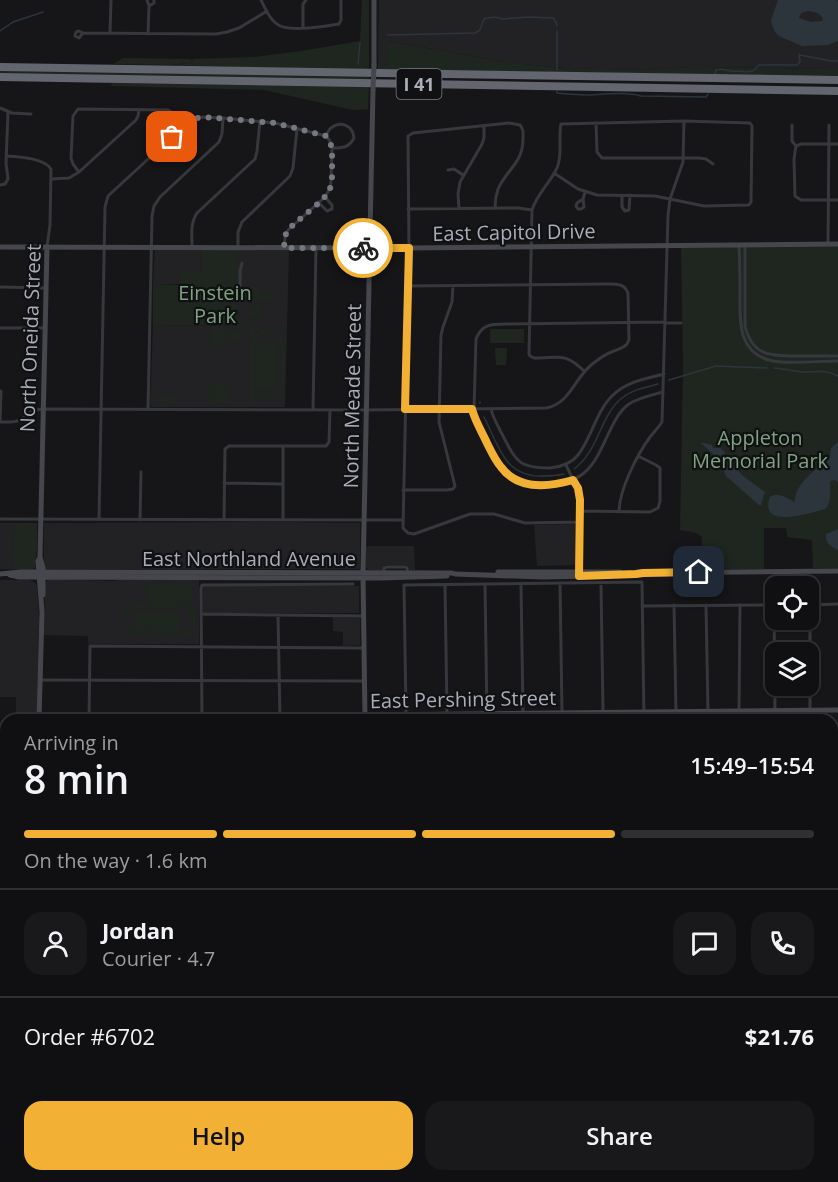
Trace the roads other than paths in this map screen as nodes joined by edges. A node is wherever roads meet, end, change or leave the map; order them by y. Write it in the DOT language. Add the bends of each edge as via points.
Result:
graph roads {
  1 [pos="111,0"];
  2 [pos="147,0"];
  3 [pos="154,0"];
  4 [pos="261,0"];
  5 [pos="299,0"];
  6 [pos="341,0"];
  7 [pos="374,0"];
  8 [pos="305,2"];
  9 [pos="149,6"];
  10 [pos="267,10"];
  11 [pos="303,27"];
  12 [pos="83,33"];
  13 [pos="110,33"];
  14 [pos="148,33"];
  15 [pos="0,67"];
  16 [pos="0,77"];
  17 [pos="838,79"];
  18 [pos="838,91"];
  19 [pos="0,108"];
  20 [pos="139,110"];
  21 [pos="8,112"];
  22 [pos="31,114"];
  23 [pos="223,118"];
  24 [pos="260,121"];
  25 [pos="684,121"];
  26 [pos="596,123"];
  27 [pos="792,124"];
  28 [pos="828,125"];
  29 [pos="184,126"];
  30 [pos="484,126"];
  31 [pos="297,129"];
  32 [pos="326,136"];
  33 [pos="829,144"];
  34 [pos="838,144"];
  35 [pos="796,147"];
  36 [pos="332,148"];
  37 [pos="7,156"];
  38 [pos="684,158"];
  39 [pos="713,164"];
  40 [pos="448,170"];
  41 [pos="79,172"];
  42 [pos="554,173"];
  43 [pos="463,175"];
  44 [pos="52,179"];
  45 [pos="0,185"];
  46 [pos="585,192"];
  47 [pos="630,195"];
  48 [pos="325,196"];
  49 [pos="622,196"];
  50 [pos="670,199"];
  51 [pos="583,200"];
  52 [pos="828,200"];
  53 [pos="838,200"];
  54 [pos="318,202"];
  55 [pos="459,208"];
  56 [pos="495,208"];
  57 [pos="408,209"];
  58 [pos="532,210"];
  59 [pos="742,244"];
  60 [pos="828,244"];
  61 [pos="838,244"];
  62 [pos="668,245"];
  63 [pos="531,246"];
  64 [pos="0,247"];
  65 [pos="47,247"];
  66 [pos="105,247"];
  67 [pos="152,247"];
  68 [pos="192,247"];
  69 [pos="238,247"];
  70 [pos="284,248"];
  71 [pos="316,248"];
  72 [pos="370,248"];
  73 [pos="409,248"];
  74 [pos="242,263"];
  75 [pos="531,285"];
  76 [pos="408,286"];
  77 [pos="453,286"];
  78 [pos="0,287"];
  79 [pos="46,288"];
  80 [pos="240,301"];
  81 [pos="629,322"];
  82 [pos="530,323"];
  83 [pos="665,323"];
  84 [pos="681,323"];
  85 [pos="0,328"];
  86 [pos="45,328"];
  87 [pos="838,356"];
  88 [pos="838,361"];
  89 [pos="584,371"];
  90 [pos="664,374"];
  91 [pos="1,391"];
  92 [pos="663,392"];
  93 [pos="43,409"];
  94 [pos="101,409"];
  95 [pos="148,409"];
  96 [pos="405,409"];
  97 [pos="439,409"];
  98 [pos="473,409"];
  99 [pos="491,409"];
  100 [pos="313,410"];
  101 [pos="330,410"];
  102 [pos="367,410"];
  103 [pos="0,422"];
  104 [pos="283,447"];
  105 [pos="639,457"];
  106 [pos="566,465"];
  107 [pos="141,472"];
  108 [pos="573,480"];
  109 [pos="224,483"];
  110 [pos="283,484"];
  111 [pos="403,490"];
  112 [pos="580,511"];
  113 [pos="619,512"];
  114 [pos="0,519"];
  115 [pos="40,519"];
  116 [pos="99,519"];
  117 [pos="140,520"];
  118 [pos="224,520"];
  119 [pos="283,520"];
  120 [pos="364,520"];
  121 [pos="403,520"];
  122 [pos="580,522"];
  123 [pos="838,571"];
  124 [pos="0,574"];
  125 [pos="579,574"];
  126 [pos="41,575"];
  127 [pos="363,576"];
  128 [pos="408,576"];
  129 [pos="560,583"];
  130 [pos="601,583"];
  131 [pos="353,584"];
  132 [pos="485,584"];
  133 [pos="521,584"];
  134 [pos="445,585"];
  135 [pos="838,604"];
  136 [pos="674,605"];
  137 [pos="706,605"];
  138 [pos="740,605"];
  139 [pos="765,605"];
  140 [pos="819,605"];
  141 [pos="642,606"];
  142 [pos="201,615"];
  143 [pos="278,615"];
  144 [pos="364,616"];
  145 [pos="775,630"];
  146 [pos="809,630"];
  147 [pos="201,647"];
  148 [pos="279,647"];
  149 [pos="364,648"];
  150 [pos="40,680"];
  151 [pos="90,680"];
  152 [pos="202,681"];
  153 [pos="280,681"];
  154 [pos="365,681"];
  155 [pos="739,710"];
  156 [pos="793,710"];
  157 [pos="810,710"];
  158 [pos="838,710"];
  159 [pos="644,711"];
  160 [pos="676,711"];
  161 [pos="708,711"];
  162 [pos="775,711"];
  163 [pos="562,712"];
  164 [pos="603,712"];
  165 [pos="523,713"];
  166 [pos="39,714"];
  167 [pos="89,714"];
  168 [pos="202,714"];
  169 [pos="280,714"];
  170 [pos="365,714"];
  171 [pos="406,714"];
  172 [pos="447,714"];
  173 [pos="487,714"];
  174 [pos="514,714"];
  175 [pos="739,714"];
  176 [pos="793,714"];
  1 -- 13 [label="street"];
  2 -- 9 [label="street"];
  3 -- 9 [label="street"];
  4 -- 10 [label="street"];
  5 -- 8 [label="street"];
  6 -- 11 [label="street" via="340,22"];
  7 -- 72 [label="main road, North Meade Street, bridge"];
  8 -- 11 [label="street"];
  9 -- 14 [label="street"];
  10 -- 11 [label="street" via="283,28"];
  10 -- 14 [label="street" via="239,28 221,33"];
  12 -- 13 [label="street"];
  13 -- 14 [label="street"];
  15 -- 17 [label="highway, I 41"];
  16 -- 18 [label="highway, I 41"];
  19 -- 21 [label="street"];
  20 -- 29 [label="street" via="168,110"];
  20 -- 41 [label="street" via="136,120"];
  20 -- 41 [label="street" via="75,111 71,158"];
  21 -- 22 [label="street"];
  21 -- 37 [label="street"];
  23 -- 24 [label="street"];
  23 -- 29 [label="street" via="197,117"];
  23 -- 67 [label="street" via="219,142 156,201"];
  24 -- 31 [label="street"];
  24 -- 68 [label="street" via="255,159 197,213 192,225"];
  25 -- 26 [label="street"];
  25 -- 38 [label="street"];
  25 -- 50 [label="street" via="750,123 752,202 746,206 704,206"];
  26 -- 38 [label="street" via="597,150 602,158"];
  26 -- 42 [label="street" via="561,124"];
  27 -- 35 [label="street"];
  28 -- 33 [label="street"];
  29 -- 66 [label="street" via="108,196"];
  30 -- 43 [label="street" via="480,149"];
  30 -- 56 [label="street" via="509,123 520,125 523,131 523,151 499,188"];
  30 -- 57 [label="street" via="409,135"];
  31 -- 32 [label="street"];
  31 -- 69 [label="street" via="290,176 242,222"];
  32 -- 36 [label="street"];
  32 -- 36 [label="street" via="336,125 352,130 354,138 350,145"];
  33 -- 34 [label="street"];
  33 -- 35 [label="street"];
  33 -- 52 [label="street"];
  35 -- 52 [label="street" via="795,196 801,200"];
  36 -- 48 [label="street" via="332,182"];
  37 -- 44 [label="street" via="45,163 51,169"];
  37 -- 45 [label="street" via="7,181"];
  38 -- 39 [label="street" via="703,158"];
  38 -- 50 [label="street"];
  40 -- 43 [label="street"];
  41 -- 44 [label="street" via="69,178"];
  42 -- 46 [label="street"];
  42 -- 58 [label="street"];
  43 -- 55 [label="street"];
  44 -- 65 [label="street, North Oneida Street"];
  46 -- 49 [label="street"];
  46 -- 51 [label="street"];
  47 -- 49 [label="street"];
  47 -- 49 [label="street" via="626,211"];
  47 -- 50 [label="street"];
  48 -- 54 [label="street"];
  48 -- 54 [label="street" via="332,210 327,211"];
  50 -- 62 [label="street"];
  52 -- 53 [label="street"];
  52 -- 60 [label="street"];
  54 -- 70 [label="street" via="288,230"];
  55 -- 56 [label="street"];
  55 -- 57 [label="street"];
  56 -- 58 [label="street"];
  57 -- 73 [label="street"];
  58 -- 63 [label="street"];
  59 -- 60 [label="main road, East Capitol Drive"];
  59 -- 62 [label="main road, East Capitol Drive"];
  59 -- 87 [label="street" via="745,326 753,344 776,356"];
  59 -- 88 [label="street" via="740,323 751,349 772,360"];
  60 -- 61 [label="main road, East Capitol Drive"];
  62 -- 63 [label="main road, East Capitol Drive"];
  62 -- 83 [label="street"];
  63 -- 73 [label="main road, East Capitol Drive"];
  63 -- 75 [label="street"];
  64 -- 65 [label="main road, East Capitol Drive"];
  65 -- 66 [label="main road, East Capitol Drive"];
  65 -- 79 [label="main road, North Oneida Street"];
  66 -- 67 [label="main road, East Capitol Drive"];
  66 -- 94 [label="street"];
  67 -- 68 [label="main road, East Capitol Drive"];
  67 -- 95 [label="street"];
  68 -- 69 [label="main road, East Capitol Drive"];
  69 -- 70 [label="main road, East Capitol Drive"];
  70 -- 71 [label="main road, East Capitol Drive"];
  71 -- 72 [label="main road, East Capitol Drive"];
  71 -- 100 [label="street"];
  72 -- 73 [label="main road, East Capitol Drive"];
  72 -- 102 [label="main road, North Meade Street"];
  73 -- 76 [label="street"];
  74 -- 80 [label="street"];
  75 -- 77 [label="street"];
  75 -- 81 [label="street" via="620,285 628,293"];
  75 -- 82 [label="street"];
  76 -- 77 [label="street"];
  76 -- 96 [label="street"];
  77 -- 97 [label="street" via="441,335"];
  78 -- 79 [label="street"];
  79 -- 86 [label="main road, North Oneida Street"];
  81 -- 82 [label="street"];
  81 -- 83 [label="street"];
  81 -- 89 [label="street" via="627,344"];
  82 -- 89 [label="street" via="532,357 566,357"];
  82 -- 98 [label="street" via="493,324 477,336"];
  83 -- 84 [label="street"];
  83 -- 90 [label="street"];
  85 -- 86 [label="street"];
  86 -- 93 [label="main road, North Oneida Street"];
  89 -- 99 [label="street" via="566,398 556,405 540,409"];
  90 -- 92 [label="street"];
  90 -- 106 [label="street" via="632,383 613,395 580,453"];
  91 -- 103 [label="street"];
  92 -- 105 [label="street" via="662,422"];
  92 -- 108 [label="street" via="624,408 594,462"];
  93 -- 94 [label="street"];
  93 -- 103 [label="street" via="31,411 16,422"];
  93 -- 115 [label="main road, North Oneida Street"];
  94 -- 95 [label="street"];
  94 -- 116 [label="street"];
  95 -- 100 [label="street"];
  96 -- 97 [label="street"];
  96 -- 102 [label="street"];
  96 -- 111 [label="street"];
  97 -- 98 [label="street"];
  97 -- 111 [label="street" via="454,488"];
  98 -- 99 [label="street"];
  98 -- 108 [label="street" via="498,464 512,478 534,485"];
  99 -- 106 [label="street" via="519,461 533,467"];
  100 -- 101 [label="street"];
  101 -- 102 [label="street"];
  101 -- 104 [label="street" via="327,445"];
  102 -- 120 [label="main road, North Meade Street"];
  104 -- 109 [label="street" via="229,446 224,452"];
  104 -- 110 [label="street"];
  105 -- 113 [label="street" via="621,493"];
  105 -- 113 [label="street" via="660,468 659,506 650,512"];
  106 -- 108 [label="street"];
  107 -- 117 [label="street"];
  108 -- 112 [label="street" via="580,497"];
  109 -- 110 [label="street"];
  109 -- 118 [label="street"];
  110 -- 119 [label="street"];
  111 -- 121 [label="street"];
  112 -- 113 [label="street"];
  112 -- 122 [label="street"];
  114 -- 115 [label="street"];
  115 -- 116 [label="street"];
  115 -- 126 [label="main road, North Oneida Street"];
  116 -- 117 [label="street"];
  117 -- 118 [label="street"];
  118 -- 119 [label="street"];
  119 -- 120 [label="street"];
  120 -- 121 [label="street"];
  120 -- 127 [label="main road, North Meade Street"];
  121 -- 122 [label="street" via="403,528 414,534 475,514 494,514 525,523"];
  122 -- 125 [label="street"];
  123 -- 125 [label="main road, East Northland Avenue"];
  124 -- 126 [label="main road, East Northland Avenue"];
  125 -- 128 [label="main road, East Northland Avenue"];
  126 -- 127 [label="main road, East Northland Avenue"];
  126 -- 150 [label="main road, North Oneida Street"];
  127 -- 128 [label="main road, East Northland Avenue"];
  127 -- 128 [label="main road, East Northland Avenue"];
  127 -- 144 [label="main road, North Meade Street"];
  129 -- 130 [label="street"];
  129 -- 133 [label="street"];
  129 -- 163 [label="street"];
  130 -- 141 [label="street" via="642,582"];
  130 -- 164 [label="street"];
  131 -- 142 [label="street" via="202,585"];
  132 -- 133 [label="street"];
  132 -- 134 [label="street"];
  132 -- 173 [label="street"];
  133 -- 165 [label="street"];
  134 -- 171 [label="street" via="404,585"];
  134 -- 172 [label="street"];
  135 -- 140 [label="street"];
  136 -- 137 [label="street"];
  136 -- 141 [label="street"];
  136 -- 160 [label="street"];
  137 -- 138 [label="street"];
  137 -- 161 [label="street"];
  138 -- 139 [label="street"];
  138 -- 155 [label="street"];
  141 -- 159 [label="street"];
  142 -- 143 [label="street"];
  142 -- 147 [label="street"];
  143 -- 144 [label="street"];
  143 -- 148 [label="street"];
  144 -- 149 [label="main road, North Meade Street"];
  145 -- 162 [label="street"];
  146 -- 157 [label="street"];
  147 -- 148 [label="street"];
  147 -- 151 [label="street" via="90,646"];
  147 -- 152 [label="street"];
  148 -- 149 [label="street"];
  148 -- 153 [label="street"];
  149 -- 154 [label="main road, North Meade Street"];
  150 -- 151 [label="street"];
  150 -- 166 [label="main road, North Oneida Street"];
  151 -- 152 [label="street"];
  151 -- 167 [label="street"];
  152 -- 153 [label="street"];
  152 -- 168 [label="street"];
  153 -- 154 [label="street"];
  153 -- 169 [label="street"];
  154 -- 170 [label="main road, North Meade Street"];
  155 -- 161 [label="main road, East Pershing Street"];
  155 -- 162 [label="main road, East Pershing Street"];
  155 -- 175 [label="main road"];
  156 -- 157 [label="main road, East Pershing Street"];
  156 -- 162 [label="main road, East Pershing Street"];
  156 -- 176 [label="street"];
  157 -- 158 [label="main road, East Pershing Street"];
  159 -- 160 [label="main road, East Pershing Street"];
  159 -- 164 [label="main road, East Pershing Street"];
  160 -- 161 [label="main road, East Pershing Street"];
  163 -- 164 [label="main road, East Pershing Street"];
  163 -- 165 [label="main road, East Pershing Street"];
  165 -- 174 [label="main road, East Pershing Street"];
  167 -- 168 [label="street, East Pershing Street"];
  168 -- 169 [label="street, East Pershing Street"];
  171 -- 172 [label="main road, East Pershing Street"];
}
